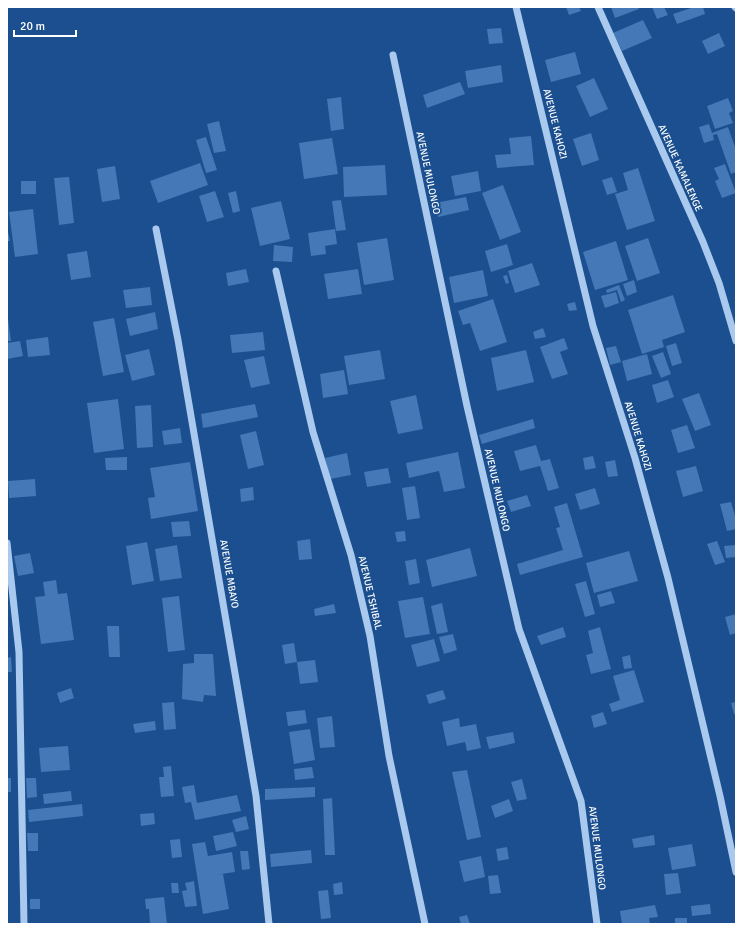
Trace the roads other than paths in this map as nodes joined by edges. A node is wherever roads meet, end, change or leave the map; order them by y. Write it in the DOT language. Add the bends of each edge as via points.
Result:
graph roads {
  1 [pos="516,7"];
  2 [pos="598,7"];
  3 [pos="393,55"];
  4 [pos="156,229"];
  5 [pos="276,271"];
  6 [pos="736,341"];
  7 [pos="7,544"];
  8 [pos="736,872"];
  9 [pos="24,924"];
  10 [pos="269,924"];
  11 [pos="425,924"];
  12 [pos="597,924"];
  1 -- 8 [label="street, AVENUE KAHOZI" via="593,326 635,458 668,578"];
  2 -- 6 [label="street, AVENUE KAMALENGE" via="703,242 719,283"];
  3 -- 12 [label="street, AVENUE MULONGO" via="467,406 519,629 581,801"];
  4 -- 10 [label="street, AVENUE MBAYO" via="178,340 254,781"];
  5 -- 11 [label="street, AVENUE TSHIBAL" via="313,432 351,555 370,636 389,756"];
  7 -- 9 [label="street" via="18,652"];
}
